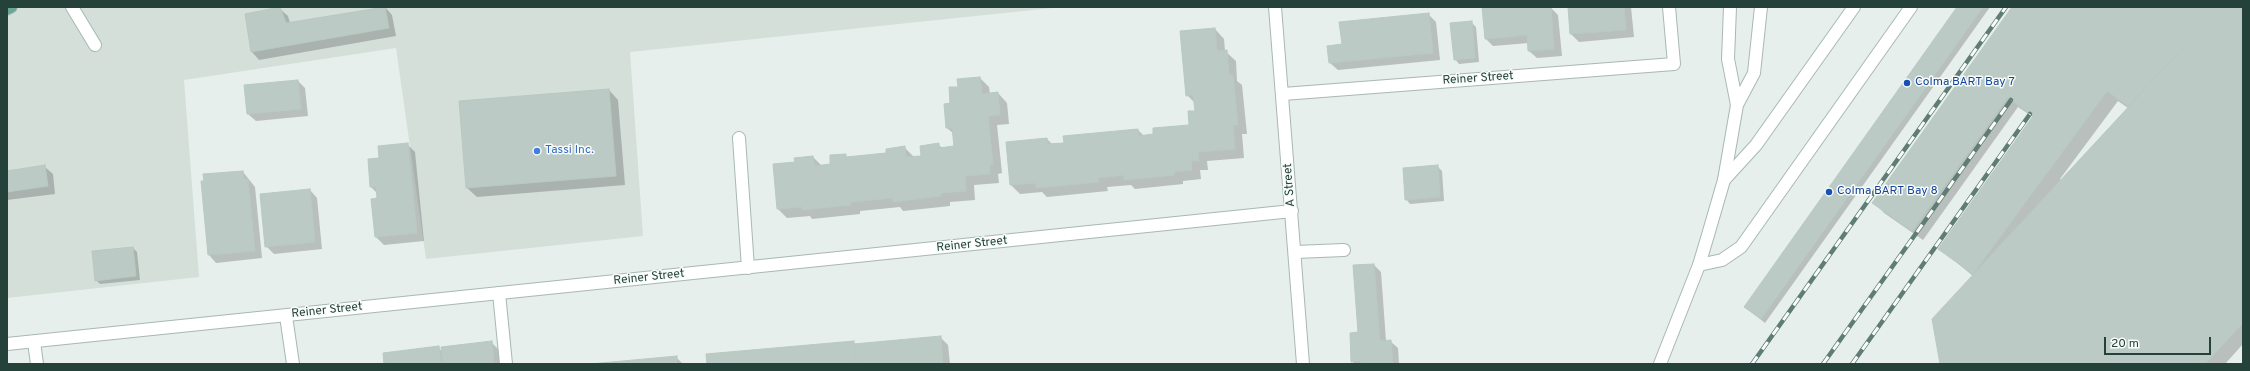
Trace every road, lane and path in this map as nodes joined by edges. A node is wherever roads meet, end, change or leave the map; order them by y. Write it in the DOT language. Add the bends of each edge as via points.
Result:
graph roads {
  1 [pos="11,7"];
  2 [pos="72,7"];
  3 [pos="1275,7"];
  4 [pos="1669,7"];
  5 [pos="1730,7"];
  6 [pos="1761,7"];
  7 [pos="1854,7"];
  8 [pos="1911,7"];
  9 [pos="7,9"];
  10 [pos="95,45"];
  11 [pos="1283,94"];
  12 [pos="1737,106"];
  13 [pos="739,138"];
  14 [pos="1724,180"];
  15 [pos="1292,212"];
  16 [pos="1344,250"];
  17 [pos="1294,252"];
  18 [pos="1699,265"];
  19 [pos="748,268"];
  20 [pos="499,293"];
  21 [pos="286,316"];
  22 [pos="34,342"];
  23 [pos="7,344"];
  24 [pos="37,364"];
  25 [pos="293,364"];
  26 [pos="506,364"];
  27 [pos="1303,364"];
  28 [pos="1660,364"];
  1 -- 9 [label="main road"];
  2 -- 10 [label="street"];
  3 -- 11 [label="street, A Street"];
  4 -- 11 [label="street, Reiner Street" via="1674,64"];
  5 -- 12 [label="street" via="1728,59"];
  6 -- 12 [label="street" via="1754,73"];
  7 -- 14 [label="street" via="1756,145"];
  8 -- 18 [label="street" via="1741,247 1722,260"];
  11 -- 15 [label="street, A Street"];
  12 -- 14 [label="street"];
  13 -- 19 [label="street"];
  14 -- 18 [label="street"];
  15 -- 17 [label="street, A Street"];
  15 -- 19 [label="street, Reiner Street"];
  16 -- 17 [label="street"];
  17 -- 27 [label="street, A Street"];
  18 -- 28 [label="street"];
  19 -- 20 [label="street, Reiner Street"];
  20 -- 21 [label="street, Reiner Street"];
  20 -- 26 [label="street"];
  21 -- 22 [label="street, Reiner Street"];
  21 -- 25 [label="street"];
  22 -- 23 [label="street, Reiner Street"];
  22 -- 24 [label="street"];
}
